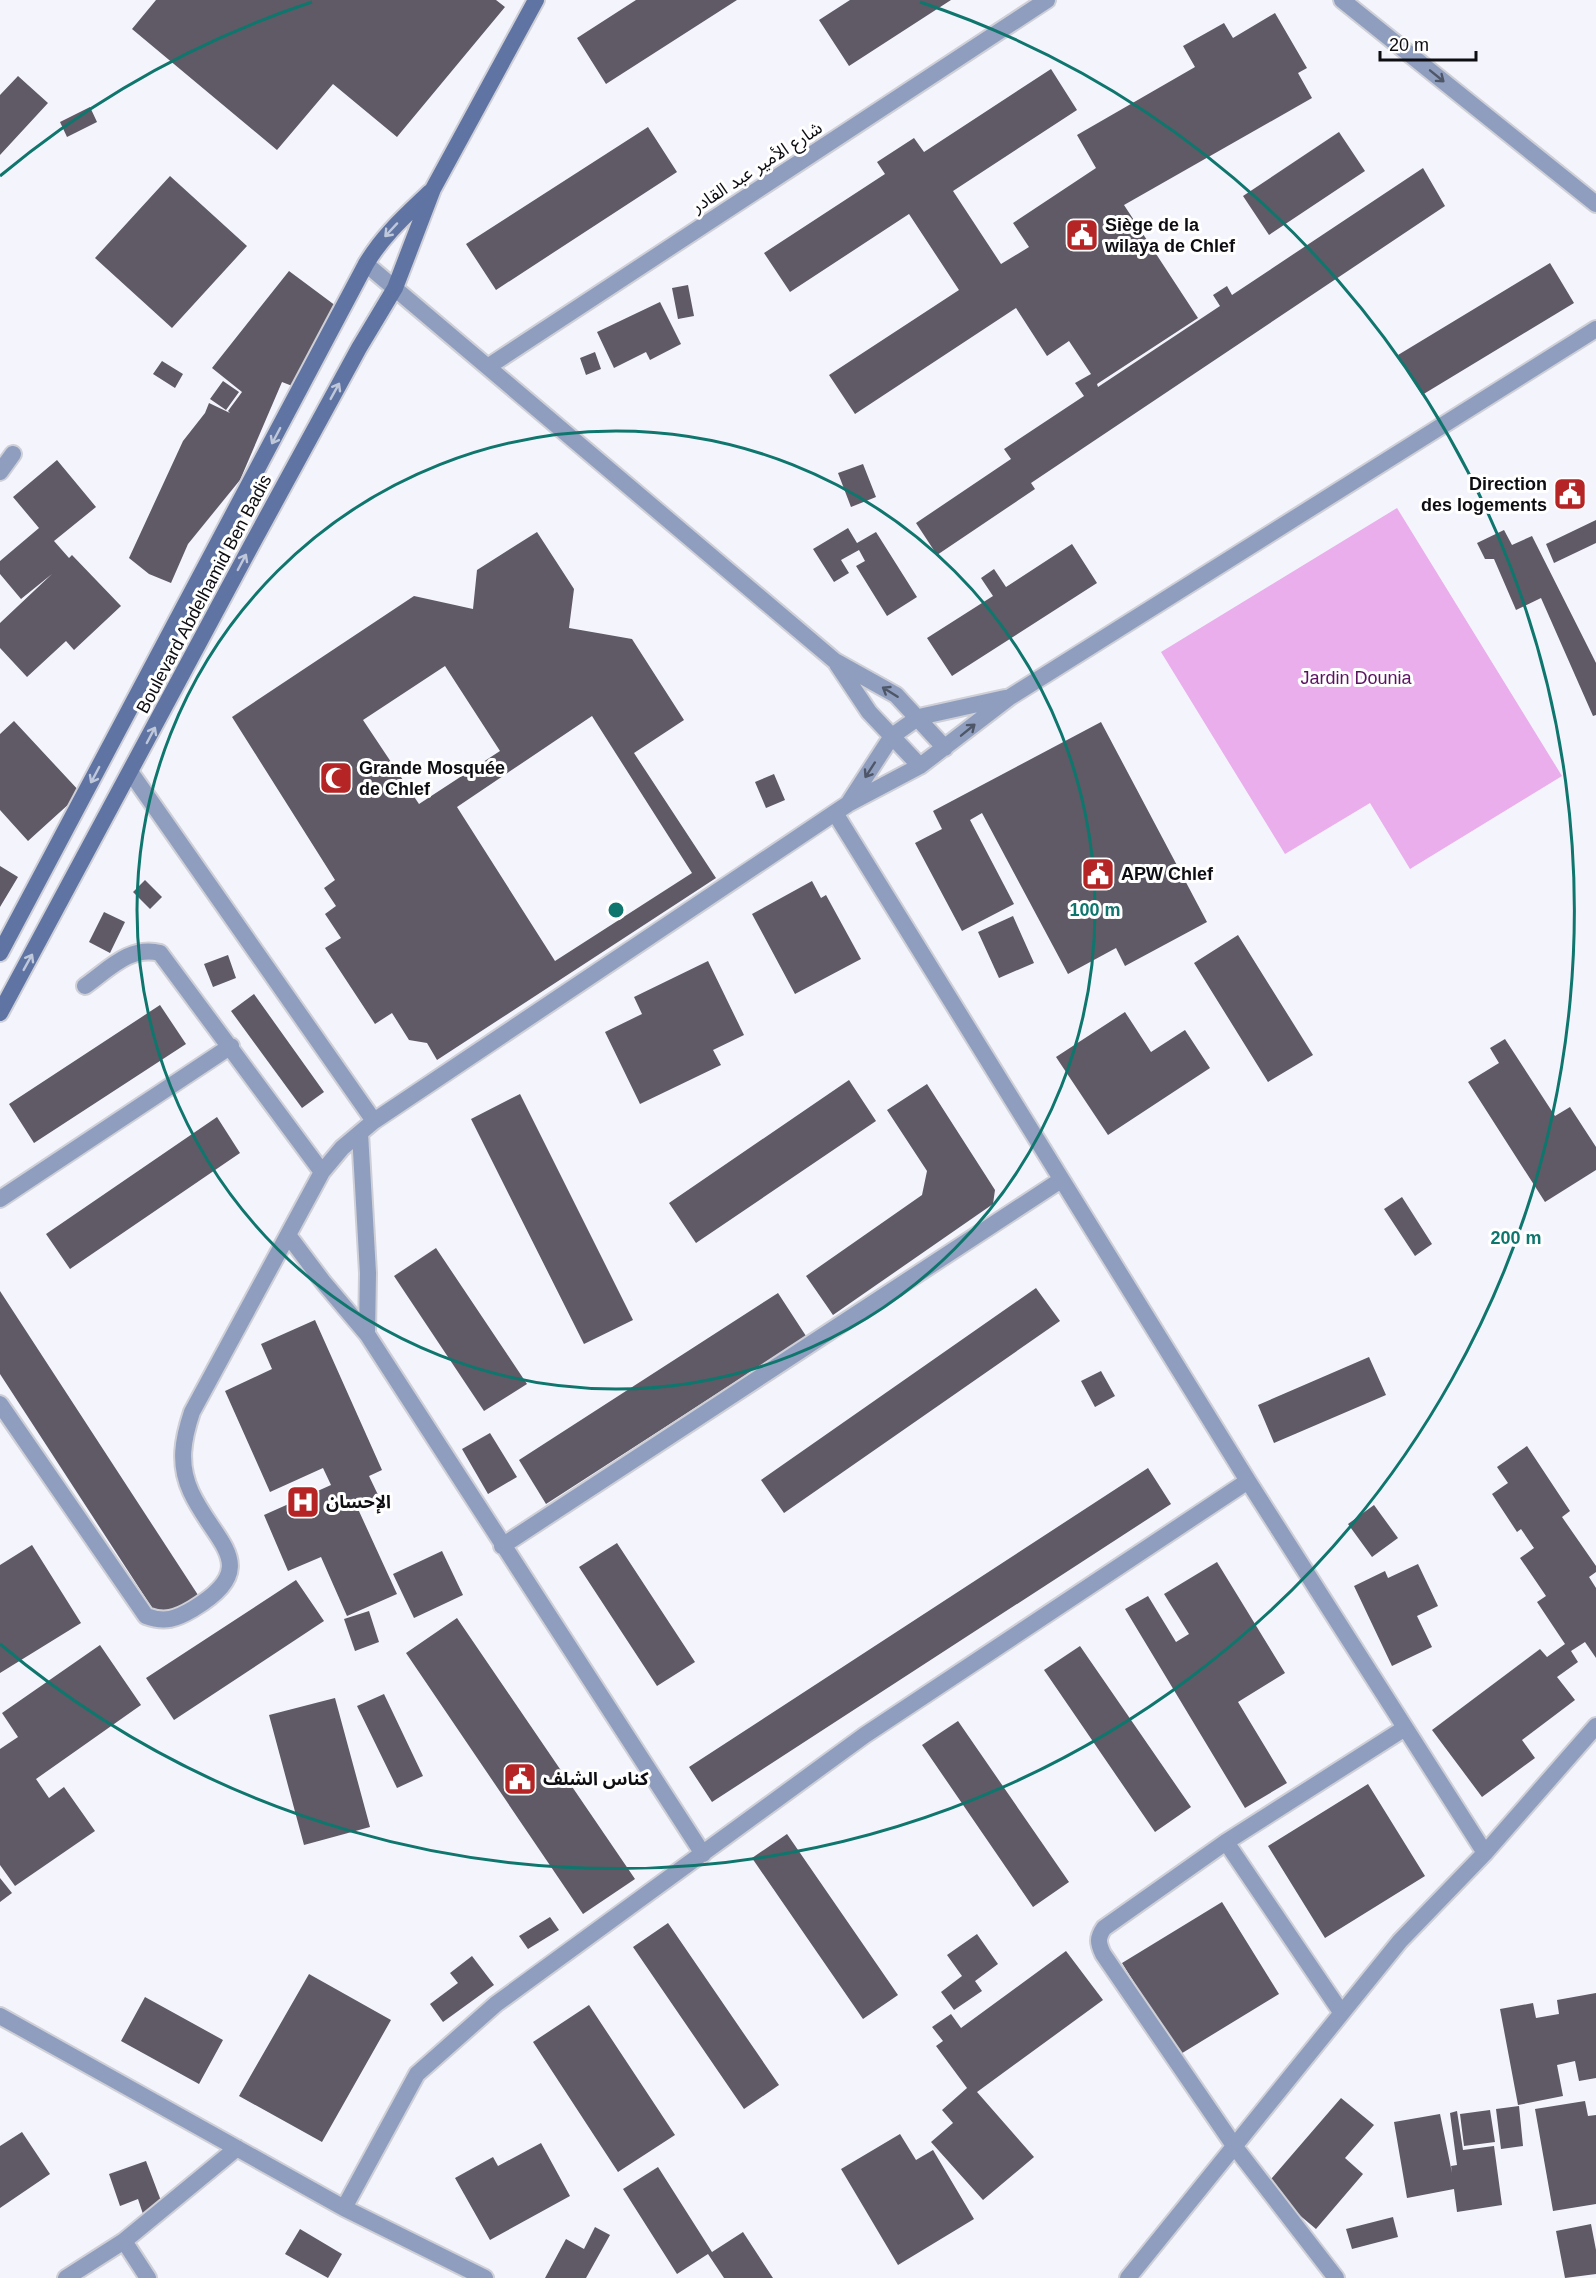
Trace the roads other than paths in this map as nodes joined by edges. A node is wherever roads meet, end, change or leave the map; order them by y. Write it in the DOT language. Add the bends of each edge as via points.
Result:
graph roads {
  1 [pos="536,0"];
  2 [pos="1047,0"];
  3 [pos="1342,0"];
  4 [pos="433,189"];
  5 [pos="1596,204"];
  6 [pos="366,264"];
  7 [pos="395,288"];
  8 [pos="1596,329"];
  9 [pos="489,366"];
  10 [pos="13,454"];
  11 [pos="0,472"];
  12 [pos="835,661"];
  13 [pos="1010,697"];
  14 [pos="919,717"];
  15 [pos="892,736"];
  16 [pos="945,748"];
  17 [pos="920,766"];
  18 [pos="131,773"];
  19 [pos="841,809"];
  20 [pos="0,953"];
  21 [pos="85,986"];
  22 [pos="0,1013"];
  23 [pos="231,1047"];
  24 [pos="374,1121"];
  25 [pos="360,1132"];
  26 [pos="322,1172"];
  27 [pos="1061,1180"];
  28 [pos="0,1199"];
  29 [pos="288,1235"];
  30 [pos="367,1334"];
  31 [pos="0,1404"];
  32 [pos="1248,1481"];
  33 [pos="502,1546"];
  34 [pos="1596,1726"];
  35 [pos="1405,1728"];
  36 [pos="1226,1842"];
  37 [pos="1485,1853"];
  38 [pos="703,1854"];
  39 [pos="1341,2012"];
  40 [pos="0,2016"];
  41 [pos="1235,2147"];
  42 [pos="237,2148"];
  43 [pos="344,2208"];
  44 [pos="124,2241"];
  45 [pos="66,2278"];
  46 [pos="148,2278"];
  47 [pos="484,2278"];
  48 [pos="1128,2278"];
  49 [pos="1336,2278"];
  1 -- 4 [label="main road, Boulevard Abdelhamid Ben Badis"];
  2 -- 9 [label="street, شارع الأمير عبد القادر"];
  3 -- 5 [label="street, one-way"];
  4 -- 6 [label="main road, Boulevard Abdelhamid Ben Badis, one-way" via="377,244"];
  4 -- 7 [label="main road, Boulevard Abdelhamid Ben Badis"];
  6 -- 7 [label="street"];
  6 -- 20 [label="main road, Boulevard Abdelhamid Ben Badis, one-way"];
  7 -- 9 [label="street"];
  18 -- 7 [label="main road, Boulevard Abdelhamid Ben Badis, one-way" via="262,525"];
  8 -- 13 [label="street"];
  9 -- 12 [label="street"];
  10 -- 11 [label="street"];
  14 -- 12 [label="street, one-way" via="896,695"];
  12 -- 15 [label="street" via="869,712"];
  13 -- 14 [label="street"];
  16 -- 13 [label="street, one-way"];
  14 -- 15 [label="street"];
  14 -- 16 [label="street"];
  15 -- 17 [label="street"];
  15 -- 19 [label="street, one-way"];
  16 -- 17 [label="street"];
  17 -- 19 [label="street"];
  22 -- 18 [label="main road, Boulevard Abdelhamid Ben Badis, one-way"];
  18 -- 24 [label="street"];
  19 -- 24 [label="street"];
  19 -- 27 [label="street"];
  21 -- 23 [label="street" via="132,953 160,953"];
  23 -- 26 [label="street"];
  23 -- 28 [label="street"];
  24 -- 25 [label="street"];
  25 -- 26 [label="street"];
  25 -- 30 [label="street" via="368,1273"];
  26 -- 29 [label="street"];
  27 -- 32 [label="street"];
  27 -- 33 [label="street"];
  29 -- 30 [label="street"];
  29 -- 31 [label="street" via="192,1412 183,1438 183,1464 191,1492 229,1562 225,1586 184,1614 159,1621 146,1616"];
  30 -- 33 [label="street"];
  32 -- 35 [label="street"];
  32 -- 38 [label="street" via="865,1735"];
  33 -- 38 [label="street"];
  34 -- 37 [label="street"];
  35 -- 36 [label="street"];
  35 -- 37 [label="street"];
  36 -- 39 [label="street"];
  36 -- 41 [label="street" via="1104,1928 1098,1945"];
  37 -- 39 [label="street" via="1400,1941"];
  38 -- 43 [label="street" via="569,1948 442,2049 417,2074"];
  39 -- 41 [label="street"];
  40 -- 42 [label="street"];
  41 -- 48 [label="street"];
  41 -- 49 [label="street"];
  42 -- 43 [label="street"];
  42 -- 44 [label="street"];
  43 -- 47 [label="street"];
  44 -- 45 [label="street"];
  44 -- 46 [label="street"];
}
